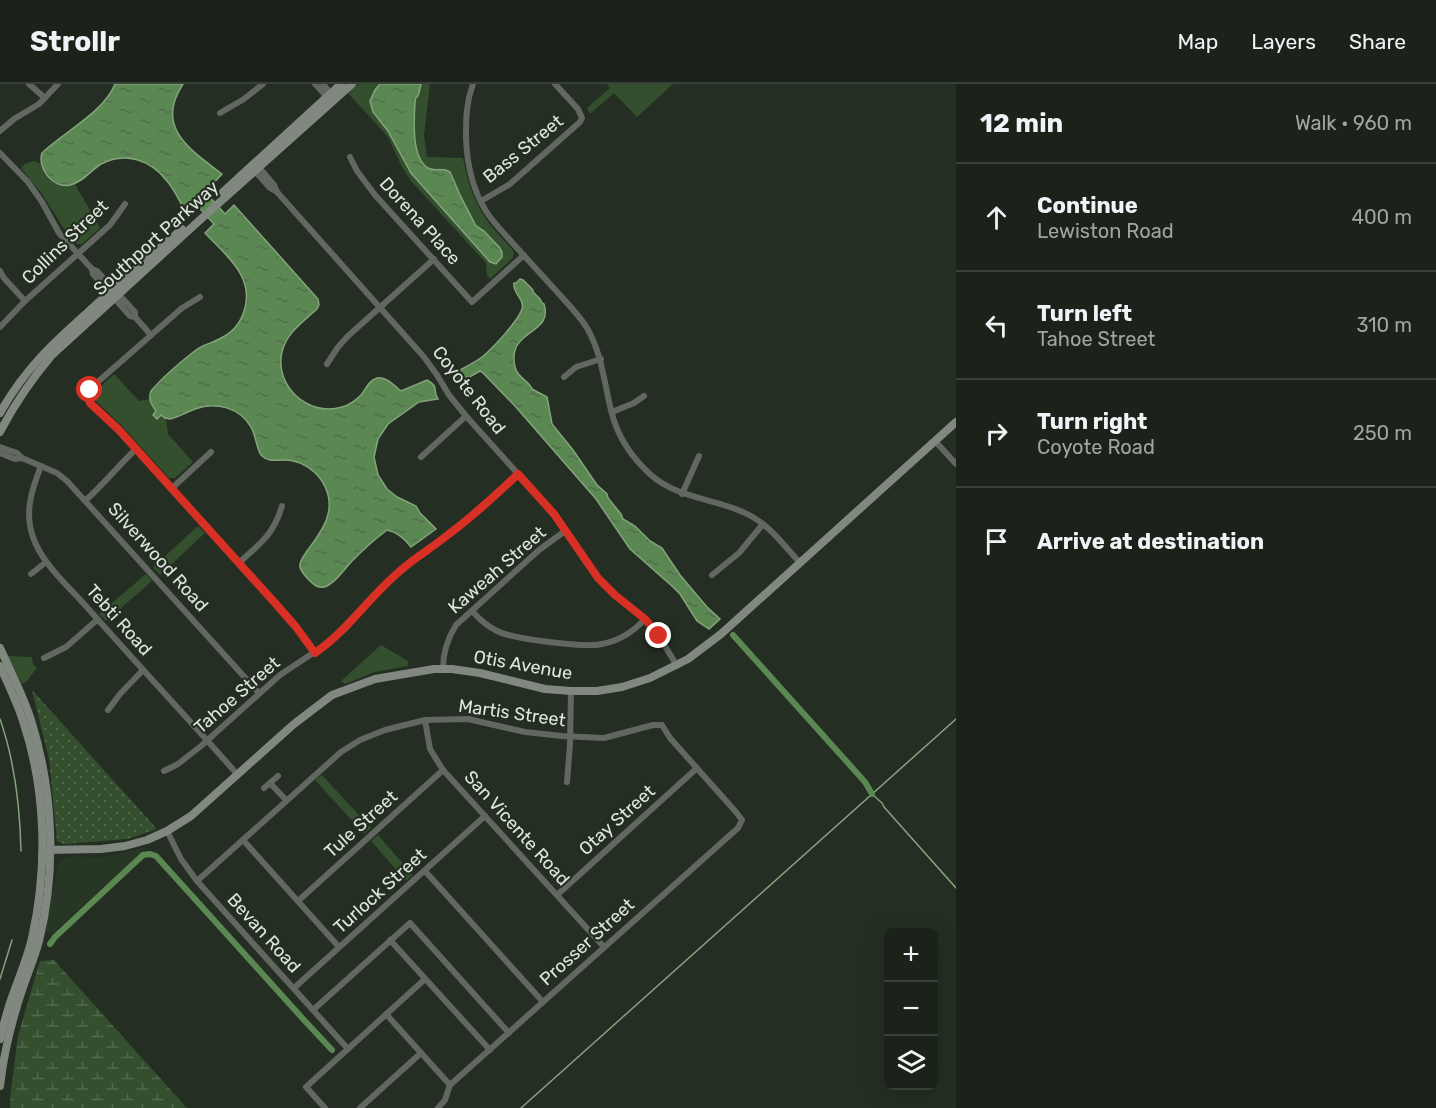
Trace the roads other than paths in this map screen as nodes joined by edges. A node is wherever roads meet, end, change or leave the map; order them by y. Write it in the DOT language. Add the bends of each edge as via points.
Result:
graph roads {
  1 [pos="29,84"];
  2 [pos="58,84"];
  3 [pos="263,84"];
  4 [pos="315,84"];
  5 [pos="323,84"];
  6 [pos="340,84"];
  7 [pos="352,84"];
  8 [pos="473,84"];
  9 [pos="555,84"];
  10 [pos="45,98"];
  11 [pos="331,98"];
  12 [pos="220,113"];
  13 [pos="0,131"];
  14 [pos="0,153"];
  15 [pos="350,157"];
  16 [pos="255,167"];
  17 [pos="481,201"];
  18 [pos="125,204"];
  19 [pos="78,254"];
  20 [pos="524,255"];
  21 [pos="434,260"];
  22 [pos="0,271"];
  23 [pos="114,294"];
  24 [pos="200,297"];
  25 [pos="25,301"];
  26 [pos="381,307"];
  27 [pos="0,327"];
  28 [pos="151,335"];
  29 [pos="601,359"];
  30 [pos="327,364"];
  31 [pos="564,376"];
  32 [pos="645,396"];
  33 [pos="612,412"];
  34 [pos="0,413"];
  35 [pos="466,416"];
  36 [pos="956,422"];
  37 [pos="0,432"];
  38 [pos="935,441"];
  39 [pos="0,447"];
  40 [pos="136,449"];
  41 [pos="211,452"];
  42 [pos="0,453"];
  43 [pos="699,456"];
  44 [pos="421,457"];
  45 [pos="22,458"];
  46 [pos="956,464"];
  47 [pos="41,466"];
  48 [pos="518,474"];
  49 [pos="171,489"];
  50 [pos="682,494"];
  51 [pos="86,500"];
  52 [pos="282,507"];
  53 [pos="763,524"];
  54 [pos="565,531"];
  55 [pos="46,562"];
  56 [pos="239,563"];
  57 [pos="800,563"];
  58 [pos="31,574"];
  59 [pos="712,575"];
  60 [pos="472,611"];
  61 [pos="645,619"];
  62 [pos="97,620"];
  63 [pos="0,648"];
  64 [pos="315,653"];
  65 [pos="44,658"];
  66 [pos="0,666"];
  67 [pos="677,666"];
  68 [pos="443,669"];
  69 [pos="143,670"];
  70 [pos="571,691"];
  71 [pos="259,693"];
  72 [pos="108,710"];
  73 [pos="425,720"];
  74 [pos="570,736"];
  75 [pos="207,740"];
  76 [pos="697,768"];
  77 [pos="443,770"];
  78 [pos="164,771"];
  79 [pos="237,774"];
  80 [pos="278,776"];
  81 [pos="567,782"];
  82 [pos="270,783"];
  83 [pos="264,788"];
  84 [pos="286,800"];
  85 [pos="485,816"];
  86 [pos="167,831"];
  87 [pos="243,840"];
  88 [pos="47,850"];
  89 [pos="425,871"];
  90 [pos="197,881"];
  91 [pos="557,895"];
  92 [pos="298,901"];
  93 [pos="390,940"];
  94 [pos="339,947"];
  95 [pos="604,947"];
  96 [pos="425,979"];
  97 [pos="294,988"];
  98 [pos="543,1002"];
  99 [pos="313,1010"];
  100 [pos="386,1014"];
  101 [pos="509,1033"];
  102 [pos="0,1039"];
  103 [pos="348,1049"];
  104 [pos="490,1050"];
  105 [pos="421,1053"];
  106 [pos="450,1085"];
  107 [pos="0,1086"];
  108 [pos="325,1108"];
  109 [pos="360,1108"];
  110 [pos="438,1108"];
  1 -- 10 [label="street"];
  2 -- 10 [label="street"];
  3 -- 12 [label="street"];
  4 -- 11 [label="street"];
  5 -- 11 [label="street"];
  6 -- 11 [label="street, Southport Parkway"];
  7 -- 11 [label="street, Southport Parkway"];
  8 -- 17 [label="street" via="466,106 466,151"];
  9 -- 17 [label="street, Bass Street" via="582,118 510,184"];
  10 -- 13 [label="street"];
  11 -- 16 [label="street, Southport Parkway"];
  14 -- 19 [label="street" via="28,182 59,233"];
  15 -- 21 [label="street, Dorena Place" via="375,195"];
  16 -- 23 [label="street, Southport Parkway"];
  16 -- 26 [label="street, Coyote Road"];
  17 -- 20 [label="street"];
  18 -- 19 [label="street, Collins Street" via="110,225"];
  19 -- 23 [label="street"];
  19 -- 25 [label="street, Collins Street"];
  20 -- 21 [label="street, Dorena Place" via="472,302"];
  20 -- 29 [label="street" via="586,327"];
  21 -- 26 [label="street"];
  22 -- 25 [label="street"];
  23 -- 28 [label="street"];
  23 -- 34 [label="street, Southport Parkway" via="47,349"];
  23 -- 37 [label="street, Southport Parkway" via="33,377"];
  24 -- 28 [label="street"];
  25 -- 27 [label="street, Collins Street"];
  26 -- 30 [label="street" via="348,336"];
  26 -- 35 [label="street, Coyote Road" via="424,357"];
  28 -- 40 [label="street" via="87,395 90,403"];
  29 -- 31 [label="street"];
  29 -- 33 [label="street"];
  32 -- 33 [label="street"];
  33 -- 50 [label="street" via="628,449 642,466"];
  35 -- 44 [label="street"];
  35 -- 48 [label="street, Coyote Road"];
  36 -- 38 [label="street, Otis Avenue"];
  38 -- 46 [label="street"];
  38 -- 57 [label="street, Otis Avenue"];
  39 -- 45 [label="street, Silverwood Road"];
  40 -- 49 [label="street"];
  40 -- 51 [label="street"];
  41 -- 49 [label="street"];
  42 -- 45 [label="street, Silverwood Road"];
  43 -- 50 [label="street"];
  45 -- 47 [label="street, Silverwood Road"];
  47 -- 51 [label="street, Silverwood Road" via="57,473"];
  47 -- 55 [label="street, Tebti Road" via="29,515 32,535"];
  48 -- 54 [label="street, Coyote Road"];
  48 -- 64 [label="street, Tahoe Street" via="401,570"];
  49 -- 56 [label="street"];
  50 -- 53 [label="street" via="742,512"];
  51 -- 71 [label="street, Silverwood Road"];
  52 -- 56 [label="street" via="273,530"];
  53 -- 57 [label="street"];
  53 -- 59 [label="street" via="739,553"];
  54 -- 60 [label="street, Kaweah Street"];
  54 -- 61 [label="street, Coyote Road" via="598,578"];
  55 -- 58 [label="street"];
  55 -- 62 [label="street, Tebti Road"];
  56 -- 64 [label="street"];
  57 -- 67 [label="street, Otis Avenue" via="721,634"];
  60 -- 61 [label="street" via="489,627 505,634 586,646 620,638"];
  60 -- 68 [label="street, Kaweah Street" via="449,636"];
  61 -- 67 [label="street, Coyote Road"];
  62 -- 65 [label="street" via="66,647"];
  62 -- 69 [label="street, Tebti Road"];
  63 -- 88 [label="street" via="38,746 49,815"];
  64 -- 71 [label="street, Tahoe Street"];
  66 -- 88 [label="street" via="31,747"];
  67 -- 70 [label="street, Otis Avenue" via="622,687"];
  68 -- 70 [label="street, Otis Avenue"];
  68 -- 79 [label="street, Otis Avenue" via="375,679 332,695"];
  69 -- 72 [label="street"];
  69 -- 75 [label="street, Tebti Road"];
  70 -- 74 [label="street"];
  71 -- 75 [label="street, Tahoe Street"];
  73 -- 74 [label="street, Martis Street" via="468,719 525,732"];
  73 -- 77 [label="street, San Vicente Road" via="430,749"];
  73 -- 84 [label="street, Martis Street" via="385,729 356,743"];
  74 -- 76 [label="street, Martis Street" via="604,738 662,725"];
  74 -- 81 [label="street"];
  75 -- 78 [label="street, Tahoe Street" via="178,765"];
  75 -- 79 [label="street, Tebti Road"];
  76 -- 91 [label="street, Otay Street"];
  76 -- 95 [label="street, Prosser Street" via="742,820 738,828"];
  77 -- 85 [label="street, San Vicente Road"];
  77 -- 92 [label="street, Tule Street"];
  79 -- 86 [label="street, Otis Avenue" via="191,816"];
  80 -- 82 [label="street"];
  82 -- 83 [label="street"];
  82 -- 84 [label="street"];
  84 -- 87 [label="street, Martis Street"];
  85 -- 89 [label="street, Turlock Street"];
  85 -- 91 [label="street, San Vicente Road"];
  86 -- 88 [label="street, Otis Avenue" via="125,846"];
  86 -- 90 [label="street, Bevan Road"];
  87 -- 90 [label="street, Martis Street"];
  87 -- 92 [label="street"];
  88 -- 102 [label="street" via="32,939"];
  88 -- 107 [label="street" via="48,890 39,941 16,1007"];
  89 -- 94 [label="street, Turlock Street"];
  89 -- 98 [label="street"];
  90 -- 97 [label="street, Bevan Road"];
  91 -- 95 [label="street, San Vicente Road"];
  92 -- 94 [label="street"];
  93 -- 96 [label="street"];
  93 -- 99 [label="street"];
  93 -- 101 [label="street" via="410,923"];
  94 -- 97 [label="street, Turlock Street"];
  95 -- 98 [label="street, Prosser Street"];
  96 -- 100 [label="street"];
  96 -- 104 [label="street"];
  97 -- 99 [label="street, Bevan Road"];
  98 -- 101 [label="street, Prosser Street"];
  99 -- 103 [label="street, Bevan Road"];
  100 -- 103 [label="street"];
  100 -- 105 [label="street"];
  101 -- 104 [label="street, Prosser Street"];
  103 -- 108 [label="street" via="306,1087"];
  104 -- 106 [label="street, Prosser Street"];
  105 -- 106 [label="street"];
  105 -- 109 [label="street"];
  106 -- 110 [label="street"];
}
